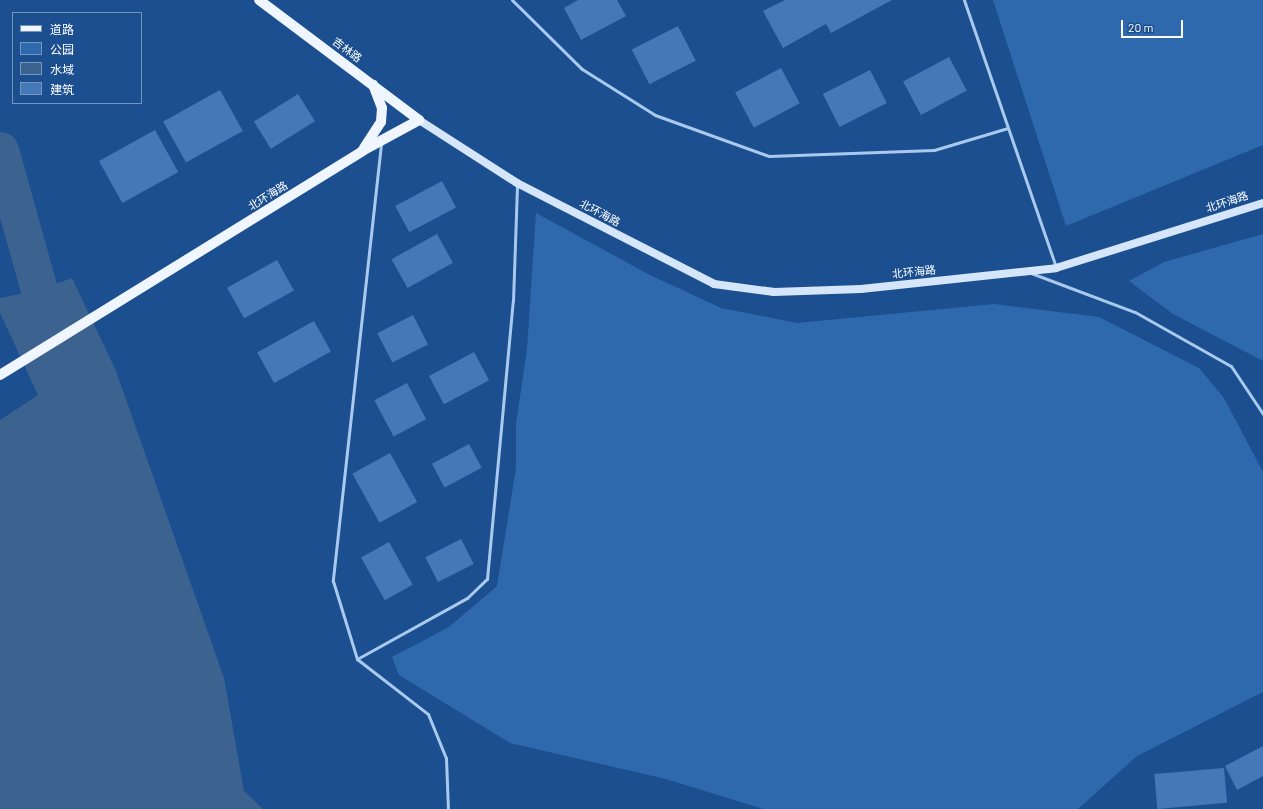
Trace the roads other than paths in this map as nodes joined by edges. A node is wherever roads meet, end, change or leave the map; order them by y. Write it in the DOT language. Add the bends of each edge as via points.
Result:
graph roads {
  1 [pos="259,0"];
  2 [pos="512,0"];
  3 [pos="964,0"];
  4 [pos="373,85"];
  5 [pos="420,120"];
  6 [pos="1008,128"];
  7 [pos="381,140"];
  8 [pos="362,151"];
  9 [pos="517,183"];
  10 [pos="1263,202"];
  11 [pos="1056,268"];
  12 [pos="1028,272"];
  13 [pos="0,375"];
  14 [pos="1263,414"];
  15 [pos="357,658"];
  16 [pos="448,809"];
  1 -- 4 [label="main road, 吉林路"];
  2 -- 6 [label="lane" via="582,69 655,115 769,156 934,150"];
  3 -- 6 [label="lane"];
  4 -- 5 [label="main road, 吉林路"];
  4 -- 8 [label="main road" via="382,108 381,122"];
  5 -- 7 [label="main road, 北环海路"];
  5 -- 9 [label="main road, 北环海路"];
  6 -- 11 [label="lane"];
  7 -- 8 [label="main road, 北环海路"];
  7 -- 15 [label="lane" via="333,581"];
  8 -- 13 [label="main road, 北环海路"];
  9 -- 12 [label="main road, 北环海路" via="714,284 774,292 861,289"];
  9 -- 15 [label="lane" via="513,301 487,579 467,598"];
  10 -- 11 [label="main road, 北环海路"];
  11 -- 12 [label="main road, 北环海路"];
  12 -- 14 [label="lane" via="1135,312 1231,366"];
  15 -- 16 [label="lane" via="428,714 446,758"];
}
